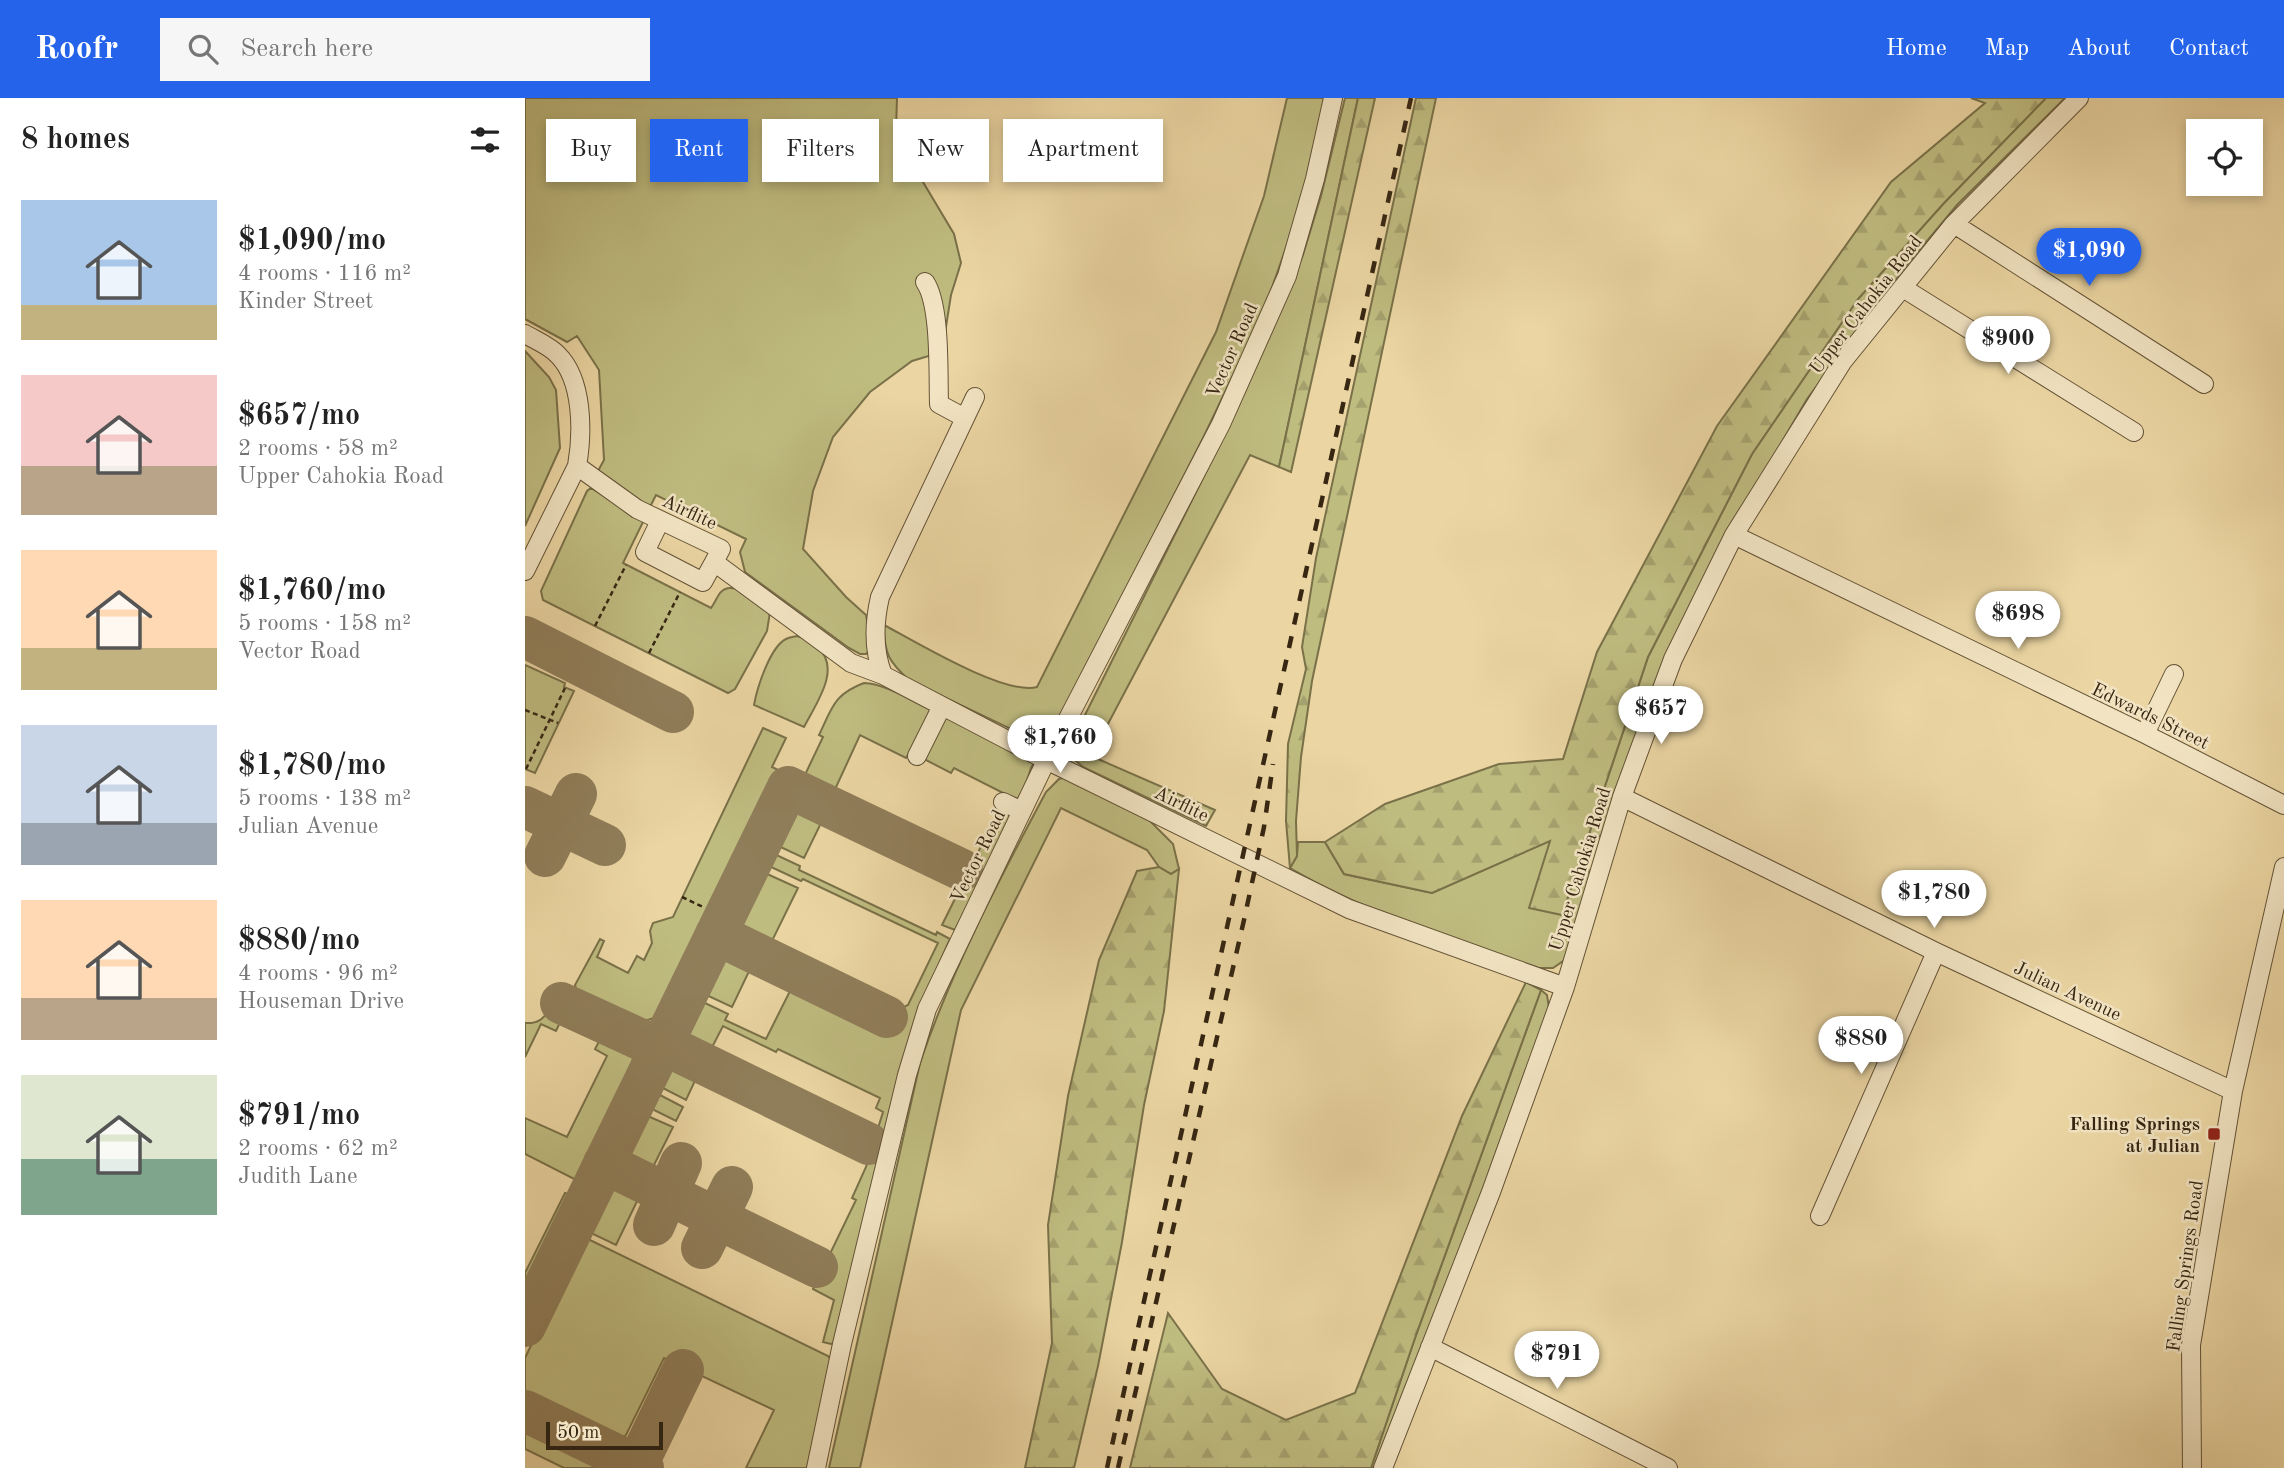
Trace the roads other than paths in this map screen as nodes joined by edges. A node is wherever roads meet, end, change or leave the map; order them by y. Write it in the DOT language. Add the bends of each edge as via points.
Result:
graph roads {
  1 [pos="1333,98"];
  2 [pos="2079,98"];
  3 [pos="1954,225"];
  4 [pos="925,282"];
  5 [pos="1903,288"];
  6 [pos="525,334"];
  7 [pos="2204,384"];
  8 [pos="975,397"];
  9 [pos="965,418"];
  10 [pos="2134,432"];
  11 [pos="577,466"];
  12 [pos="660,521"];
  13 [pos="1734,535"];
  14 [pos="714,562"];
  15 [pos="525,571"];
  16 [pos="2174,674"];
  17 [pos="883,675"];
  18 [pos="942,706"];
  19 [pos="2145,734"];
  20 [pos="917,757"];
  21 [pos="1047,759"];
  22 [pos="1622,797"];
  23 [pos="1003,802"];
  24 [pos="2284,805"];
  25 [pos="1022,811"];
  26 [pos="2284,867"];
  27 [pos="1937,953"];
  28 [pos="1565,987"];
  29 [pos="2232,1091"];
  30 [pos="1820,1216"];
  31 [pos="1430,1348"];
  32 [pos="816,1468"];
  33 [pos="1383,1468"];
  34 [pos="1667,1468"];
  35 [pos="2192,1468"];
  1 -- 21 [label="street, Vector Road" via="1287,276 1221,424"];
  2 -- 3 [label="street, Upper Cahokia Road"];
  3 -- 5 [label="street, Upper Cahokia Road"];
  3 -- 7 [label="street"];
  4 -- 9 [label="street" via="935,314 939,404"];
  5 -- 10 [label="street"];
  5 -- 13 [label="street, Upper Cahokia Road" via="1843,361"];
  6 -- 11 [label="street" via="557,353 573,373 581,446"];
  8 -- 9 [label="street"];
  9 -- 17 [label="street" via="880,597 874,620"];
  11 -- 12 [label="street, Airflite"];
  11 -- 15 [label="street"];
  12 -- 14 [label="street, Airflite" via="721,549"];
  12 -- 14 [label="street" via="645,552 703,582"];
  13 -- 19 [label="street, Edwards Street"];
  13 -- 22 [label="street, Upper Cahokia Road" via="1673,659"];
  14 -- 17 [label="street, Airflite" via="851,663"];
  16 -- 19 [label="street"];
  17 -- 18 [label="street, Airflite"];
  18 -- 20 [label="street"];
  18 -- 21 [label="street, Airflite"];
  19 -- 24 [label="street, Edwards Street"];
  21 -- 25 [label="street, Vector Road"];
  21 -- 28 [label="street, Airflite" via="1349,909"];
  22 -- 27 [label="street, Julian Avenue"];
  22 -- 28 [label="street, Upper Cahokia Road"];
  23 -- 25 [label="street"];
  25 -- 32 [label="street, Vector Road" via="927,1009 898,1112"];
  26 -- 29 [label="street, Falling Springs Road"];
  27 -- 29 [label="street, Julian Avenue"];
  27 -- 30 [label="street"];
  28 -- 31 [label="street, Upper Cahokia Road"];
  29 -- 35 [label="street, Falling Springs Road" via="2191,1345"];
  31 -- 33 [label="street, Upper Cahokia Road"];
  31 -- 34 [label="street"];
}
